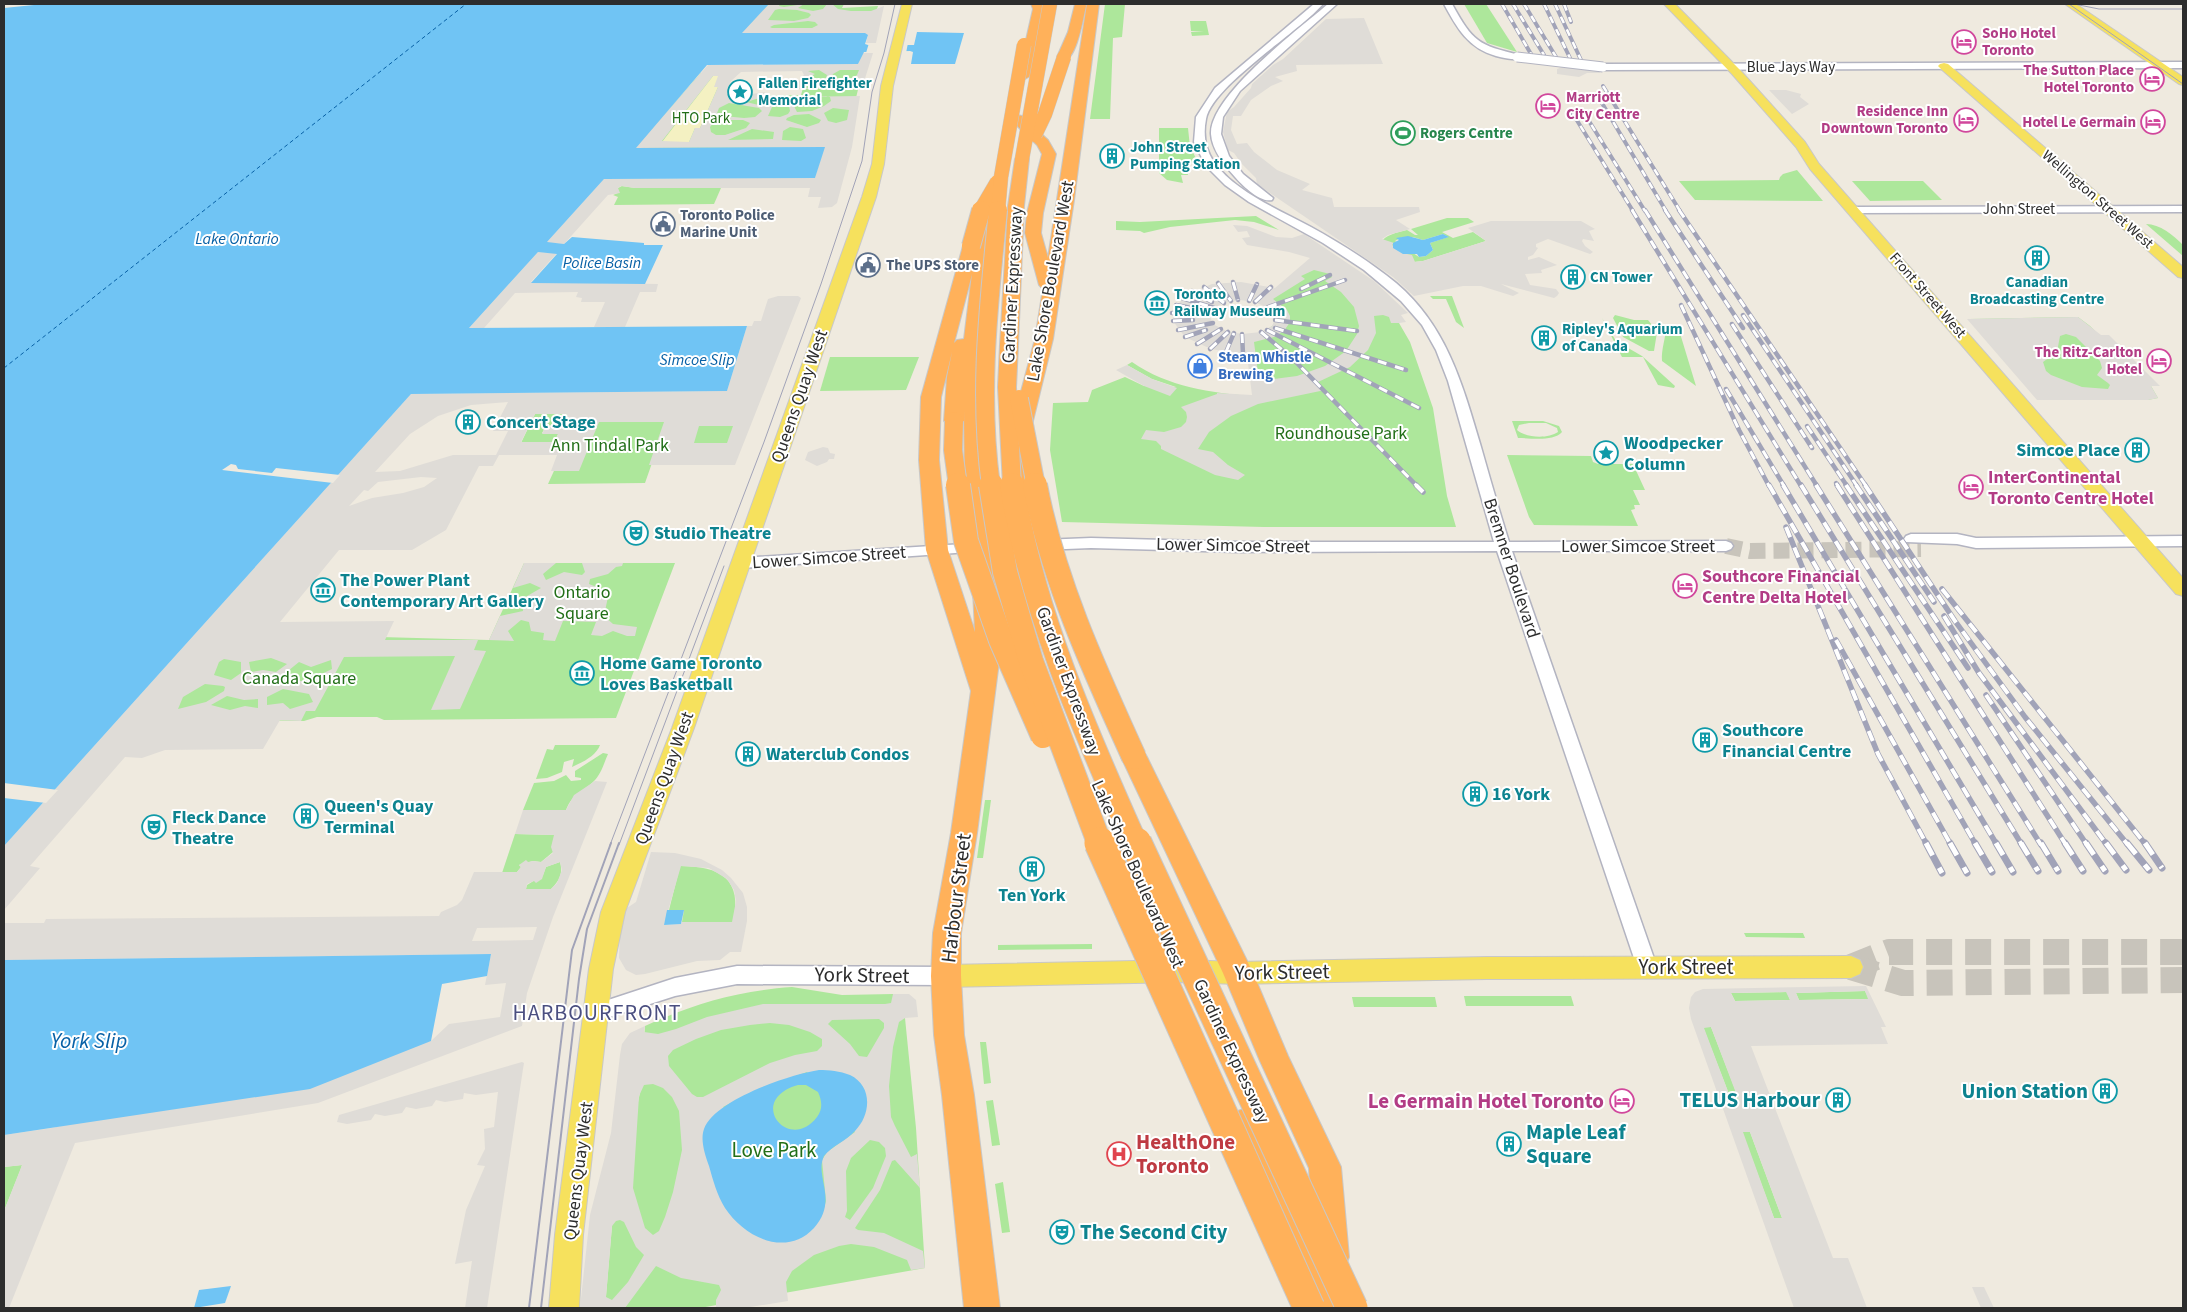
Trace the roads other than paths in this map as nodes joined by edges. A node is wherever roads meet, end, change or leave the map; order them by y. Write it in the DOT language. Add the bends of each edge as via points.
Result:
graph roads {
  1 [pos="907,4"];
  2 [pos="1036,4"];
  3 [pos="1050,4"];
  4 [pos="1080,4"];
  5 [pos="1319,4"];
  6 [pos="1334,4"];
  7 [pos="1448,4"];
  8 [pos="1669,4"];
  9 [pos="2070,4"];
  10 [pos="1093,10"];
  11 [pos="1062,27"];
  12 [pos="1064,57"];
  13 [pos="2183,65"];
  14 [pos="1944,66"];
  15 [pos="2159,66"];
  16 [pos="1731,67"];
  17 [pos="2183,82"];
  18 [pos="1017,119"];
  19 [pos="1022,159"];
  20 [pos="1001,177"];
  21 [pos="2108,209"];
  22 [pos="2183,209"];
  23 [pos="1855,210"];
  24 [pos="1301,225"];
  25 [pos="983,239"];
  26 [pos="2183,274"];
  27 [pos="1050,294"];
  28 [pos="1009,345"];
  29 [pos="2140,541"];
  30 [pos="2183,541"];
  31 [pos="1916,544"];
  32 [pos="1030,545"];
  33 [pos="1726,546"];
  34 [pos="1503,547"];
  35 [pos="982,548"];
  36 [pos="937,550"];
  37 [pos="741,563"];
  38 [pos="2183,590"];
  39 [pos="983,691"];
  40 [pos="1092,828"];
  41 [pos="1647,967"];
  42 [pos="1851,967"];
  43 [pos="1182,972"];
  44 [pos="1238,973"];
  45 [pos="946,976"];
  46 [pos="597,1012"];
  47 [pos="564,1308"];
  48 [pos="982,1308"];
  49 [pos="1309,1308"];
  50 [pos="1335,1308"];
  51 [pos="1352,1308"];
  1 -- 37 [label="main road, Queens Quay West" via="888,86 878,164 869,197"];
  2 -- 18 [label="highway" via="1038,9"];
  2 -- 20 [label="highway, Gardiner Expressway, bridge" via="1022,53"];
  3 -- 19 [label="highway, Gardiner Expressway, bridge"];
  4 -- 12 [label="highway"];
  5 -- 24 [label="street, Bremner Boulevard" via="1218,90 1208,101 1198,122 1204,154 1224,180 1277,216"];
  6 -- 24 [label="street, Bremner Boulevard" via="1237,89 1216,123 1219,145 1229,164 1252,187 1288,211"];
  7 -- 16 [label="street, Blue Jays Way, bridge" via="1476,46 1495,54 1603,67"];
  8 -- 16 [label="main road, Front Street West"];
  9 -- 15 [label="main road"];
  10 -- 27 [label="highway, Lake Shore Boulevard West"];
  11 -- 12 [label="highway"];
  12 -- 19 [label="highway, bridge" via="1045,114"];
  13 -- 15 [label="street, Blue Jays Way"];
  14 -- 15 [label="street, Blue Jays Way"];
  14 -- 16 [label="street, Blue Jays Way"];
  14 -- 21 [label="main road, Wellington Street West"];
  15 -- 17 [label="main road"];
  16 -- 23 [label="main road, Front Street West"];
  18 -- 25 [label="highway" via="996,167"];
  18 -- 27 [label="highway" via="1043,142 1049,154 1033,233"];
  19 -- 28 [label="highway, Gardiner Expressway" via="1016,206"];
  20 -- 36 [label="highway, bridge" via="980,211 931,397 929,460"];
  20 -- 40 [label="highway, Gardiner Expressway, bridge" via="985,342 986,449 997,532 1016,615"];
  21 -- 22 [label="street, John Street"];
  21 -- 23 [label="street, John Street"];
  21 -- 26 [label="main road, Wellington Street West"];
  23 -- 29 [label="main road, Front Street West"];
  24 -- 34 [label="street, Bremner Boulevard" via="1384,279 1427,323 1440,344 1465,414"];
  25 -- 35 [label="highway" via="973,340 976,497"];
  25 -- 40 [label="highway, bridge" via="956,377 953,450 966,541 1001,640 1038,726"];
  27 -- 32 [label="highway, Lake Shore Boulevard West" via="1044,339 1021,429"];
  28 -- 44 [label="highway, bridge" via="1038,499 1061,583 1092,664 1134,757"];
  28 -- 51 [label="highway, Gardiner Expressway, bridge" via="1007,387 1012,486 1030,570 1055,653 1130,831"];
  29 -- 30 [label="street"];
  29 -- 31 [label="street" via="1976,543 1965,549"];
  29 -- 38 [label="main road, Front Street West"];
  32 -- 34 [label="street, Lower Simcoe Street"];
  32 -- 35 [label="street, Lower Simcoe Street"];
  32 -- 43 [label="highway, Lake Shore Boulevard West" via="1084,751"];
  33 -- 34 [label="street, Lower Simcoe Street"];
  34 -- 41 [label="street, Bremner Boulevard"];
  35 -- 36 [label="street, Lower Simcoe Street"];
  35 -- 39 [label="highway, Harbour Street" via="988,654"];
  36 -- 37 [label="street, Lower Simcoe Street"];
  36 -- 39 [label="highway"];
  37 -- 46 [label="main road, Queens Quay West" via="654,808 613,912 603,956"];
  39 -- 45 [label="highway, Harbour Street" via="948,933"];
  40 -- 49 [label="highway, Gardiner Expressway, bridge"];
  41 -- 42 [label="main road, York Street"];
  41 -- 44 [label="main road, York Street"];
  43 -- 44 [label="main road, York Street"];
  43 -- 45 [label="main road, York Street"];
  43 -- 50 [label="highway, Lake Shore Boulevard West"];
  44 -- 50 [label="highway" via="1275,1062 1325,1167"];
  45 -- 46 [label="street, York Street" via="737,975 675,987"];
  45 -- 48 [label="highway, Harbour Street" via="949,1035"];
  46 -- 47 [label="main road, Queens Quay West" via="569,1235"];
}
